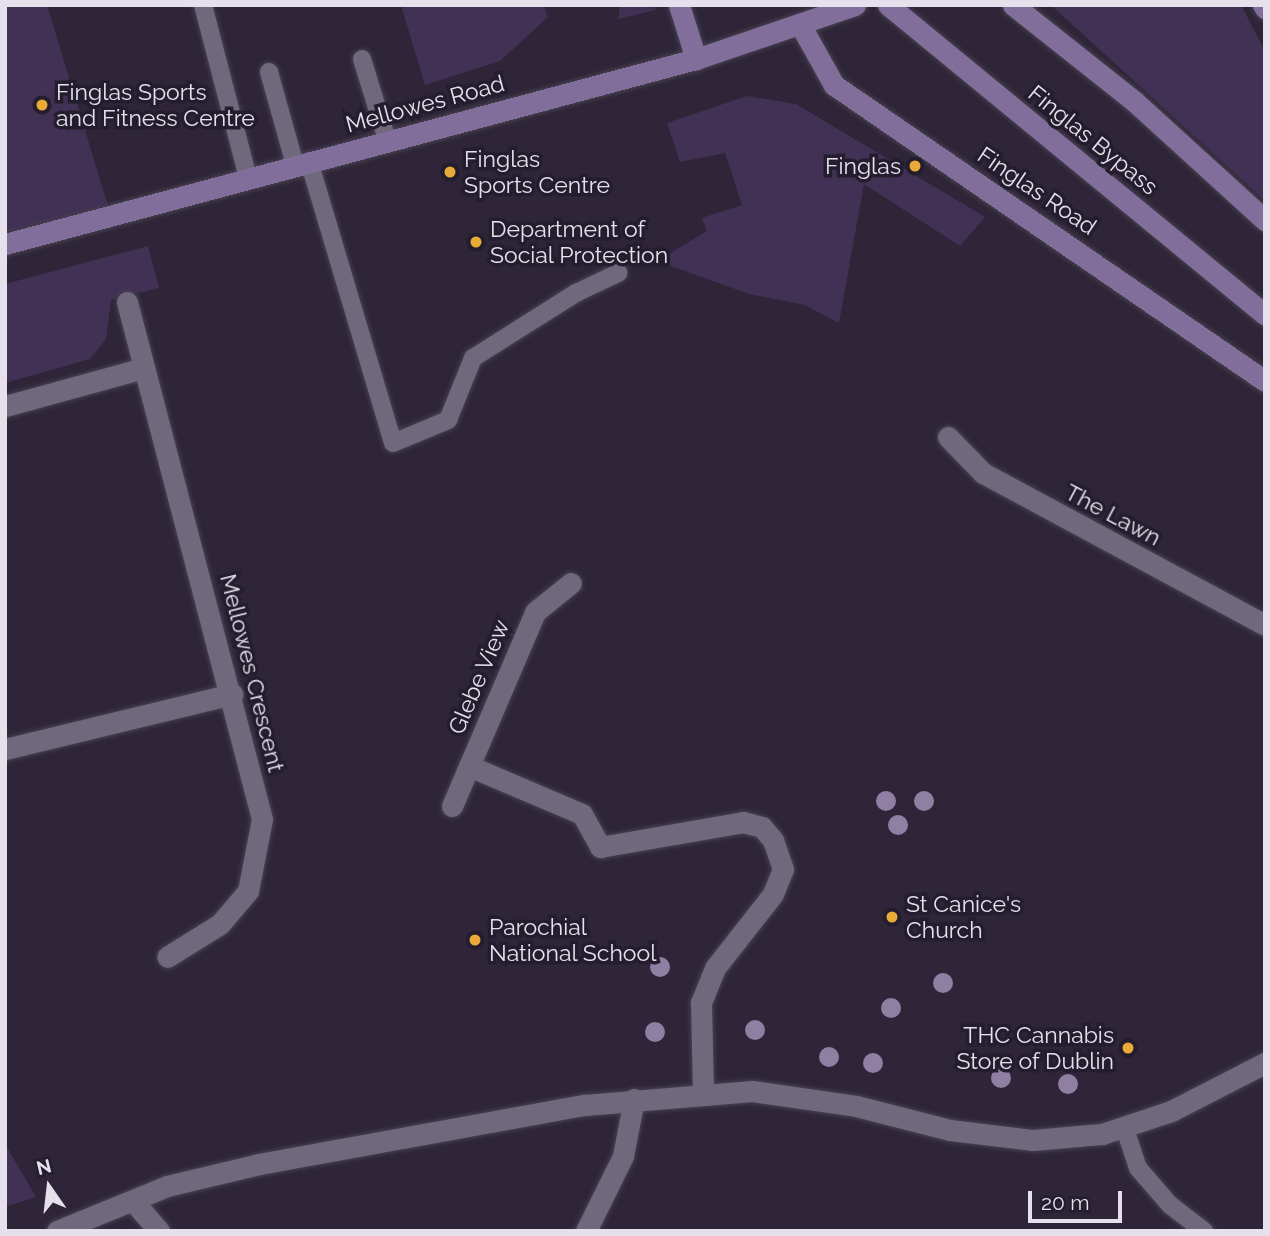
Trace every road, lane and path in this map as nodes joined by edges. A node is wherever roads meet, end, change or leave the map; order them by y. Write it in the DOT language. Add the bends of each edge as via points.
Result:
graph roads {
  1 [pos="203,5"];
  2 [pos="679,5"];
  3 [pos="888,5"];
  4 [pos="1013,5"];
  5 [pos="849,8"];
  6 [pos="801,26"];
  7 [pos="362,59"];
  8 [pos="696,59"];
  9 [pos="269,72"];
  10 [pos="387,140"];
  11 [pos="302,163"];
  12 [pos="248,178"];
  13 [pos="1265,220"];
  14 [pos="5,244"];
  15 [pos="618,273"];
  16 [pos="127,302"];
  17 [pos="1265,315"];
  18 [pos="145,368"];
  19 [pos="1265,381"];
  20 [pos="5,406"];
  21 [pos="948,437"];
  22 [pos="571,583"];
  23 [pos="1265,625"];
  24 [pos="232,694"];
  25 [pos="5,749"];
  26 [pos="469,766"];
  27 [pos="452,806"];
  28 [pos="167,957"];
  29 [pos="1265,1063"];
  30 [pos="703,1093"];
  31 [pos="634,1099"];
  32 [pos="1124,1126"];
  33 [pos="133,1201"];
  34 [pos="57,1231"];
  35 [pos="159,1231"];
  36 [pos="586,1231"];
  37 [pos="1204,1231"];
  1 -- 12 [label="lane"];
  2 -- 8 [label="main road"];
  3 -- 17 [label="main road, Finglas Bypass"];
  4 -- 13 [label="main road" via="1134,101"];
  5 -- 6 [label="main road, Mellowes Road"];
  6 -- 8 [label="main road, Mellowes Road"];
  6 -- 19 [label="main road, Finglas Road" via="834,85"];
  7 -- 10 [label="lane"];
  8 -- 10 [label="main road, Mellowes Road"];
  9 -- 11 [label="lane"];
  10 -- 11 [label="main road, Mellowes Road"];
  11 -- 12 [label="main road, Mellowes Road"];
  11 -- 15 [label="lane" via="393,443 449,419 473,358 576,293"];
  12 -- 14 [label="main road, Mellowes Road"];
  16 -- 18 [label="street, Mellowes Crescent"];
  18 -- 20 [label="street"];
  18 -- 24 [label="street, Mellowes Crescent"];
  21 -- 23 [label="street, The Lawn" via="984,473"];
  22 -- 26 [label="street, Glebe View" via="535,612"];
  24 -- 25 [label="street"];
  24 -- 28 [label="street, Mellowes Crescent" via="262,819 257,864 248,891 220,924"];
  26 -- 27 [label="street, Glebe View"];
  26 -- 30 [label="street, Glebe View" via="582,814 600,846 743,822 762,827 773,839 783,869 773,894 715,968 701,1003"];
  29 -- 32 [label="street" via="1171,1111"];
  30 -- 31 [label="street"];
  30 -- 32 [label="street" via="752,1091 856,1106 950,1130 1033,1140 1102,1134"];
  31 -- 33 [label="street" via="259,1164 167,1186"];
  31 -- 36 [label="street" via="623,1156"];
  32 -- 37 [label="lane" via="1138,1168 1170,1205"];
  33 -- 34 [label="street"];
  33 -- 35 [label="street"];
}
